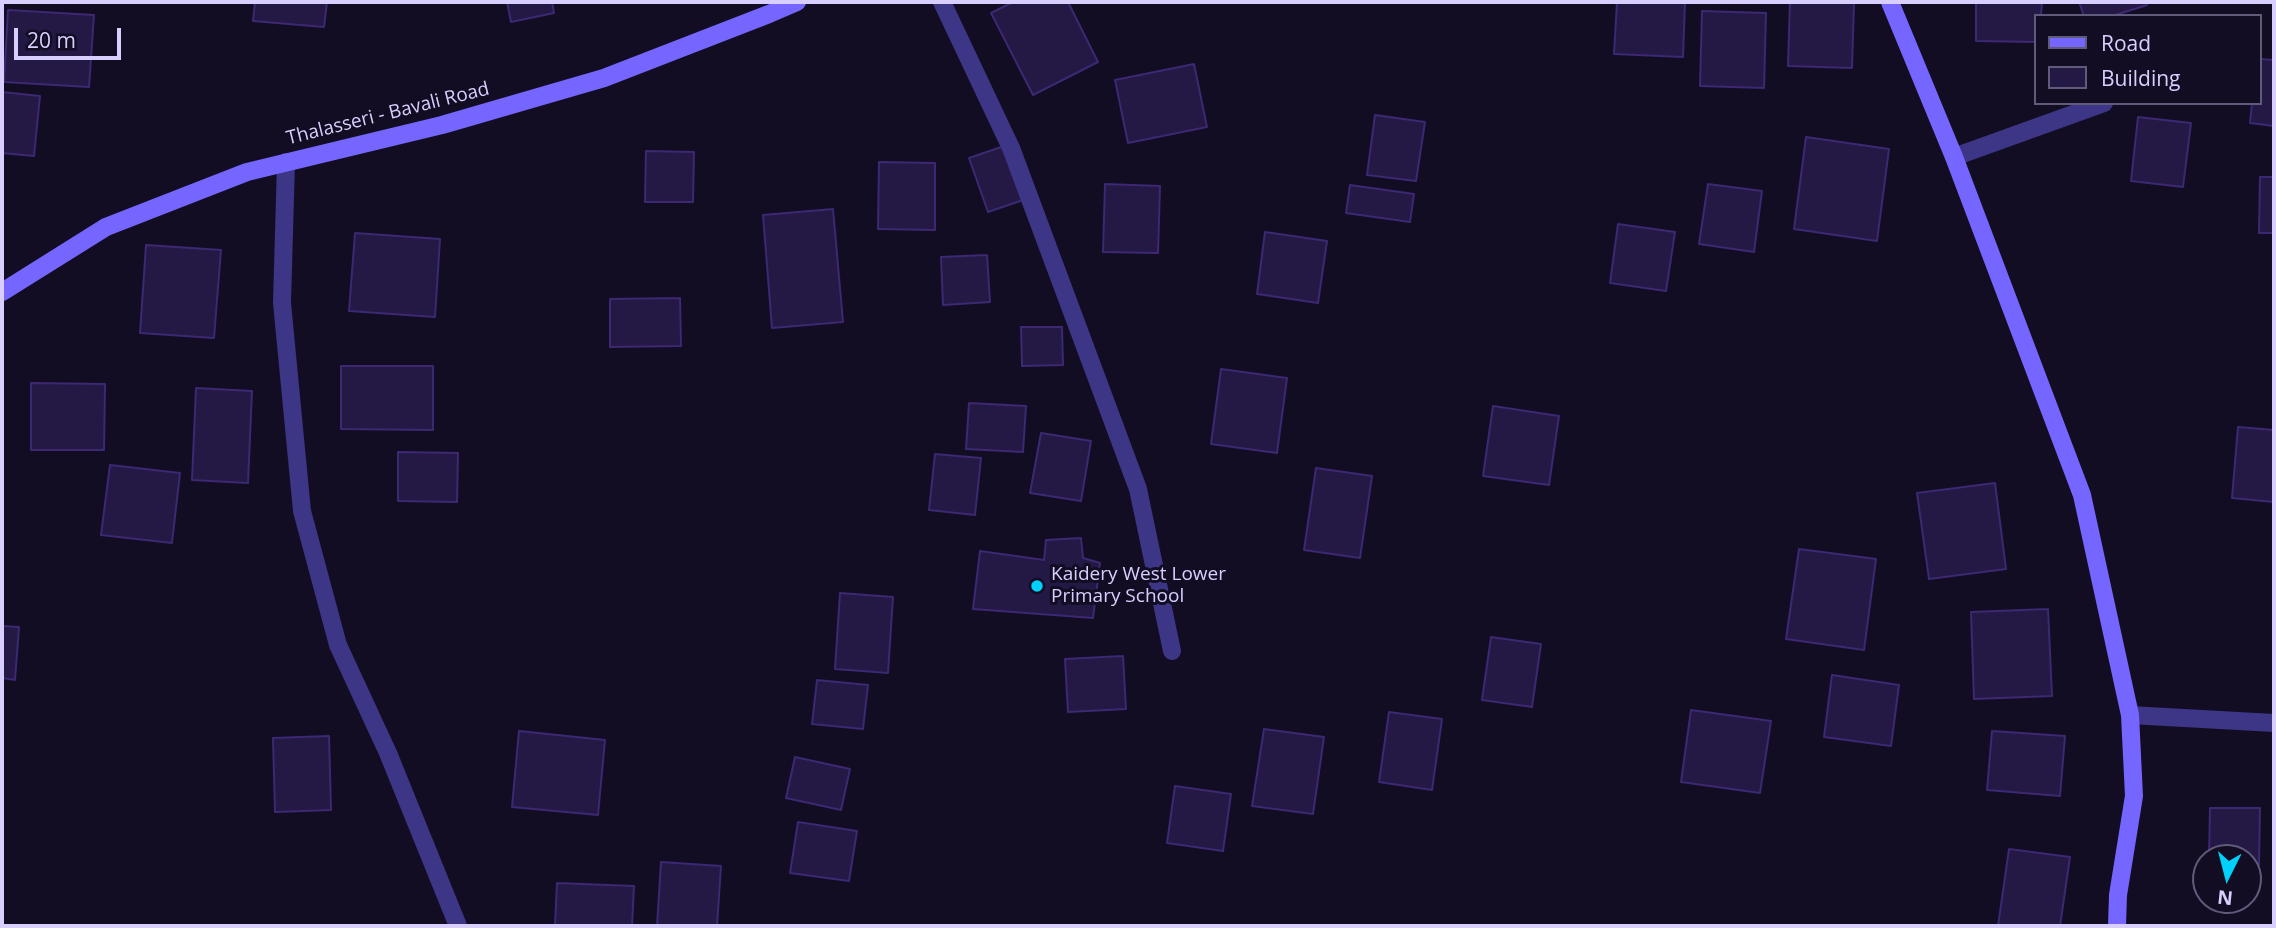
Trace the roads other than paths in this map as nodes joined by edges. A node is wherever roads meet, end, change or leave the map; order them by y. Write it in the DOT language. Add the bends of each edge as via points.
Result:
graph roads {
  1 [pos="797,2"];
  2 [pos="942,2"];
  3 [pos="1890,2"];
  4 [pos="767,8"];
  5 [pos="2098,105"];
  6 [pos="1954,157"];
  7 [pos="286,162"];
  8 [pos="2,292"];
  9 [pos="1172,651"];
  10 [pos="2130,715"];
  11 [pos="2274,723"];
  12 [pos="458,926"];
  13 [pos="2117,926"];
  1 -- 4 [label="street, Thalasseri - Bavali Road"];
  2 -- 9 [label="street" via="1011,148 1138,488"];
  3 -- 6 [label="street"];
  4 -- 7 [label="street, Thalasseri - Bavali Road" via="604,78 442,125"];
  5 -- 6 [label="street"];
  6 -- 10 [label="street" via="2082,495"];
  7 -- 8 [label="street, Thalasseri - Bavali Road" via="247,172 106,227"];
  7 -- 12 [label="street" via="282,303 302,511 338,645 388,753"];
  10 -- 11 [label="street"];
  10 -- 13 [label="street" via="2134,796"];
}
